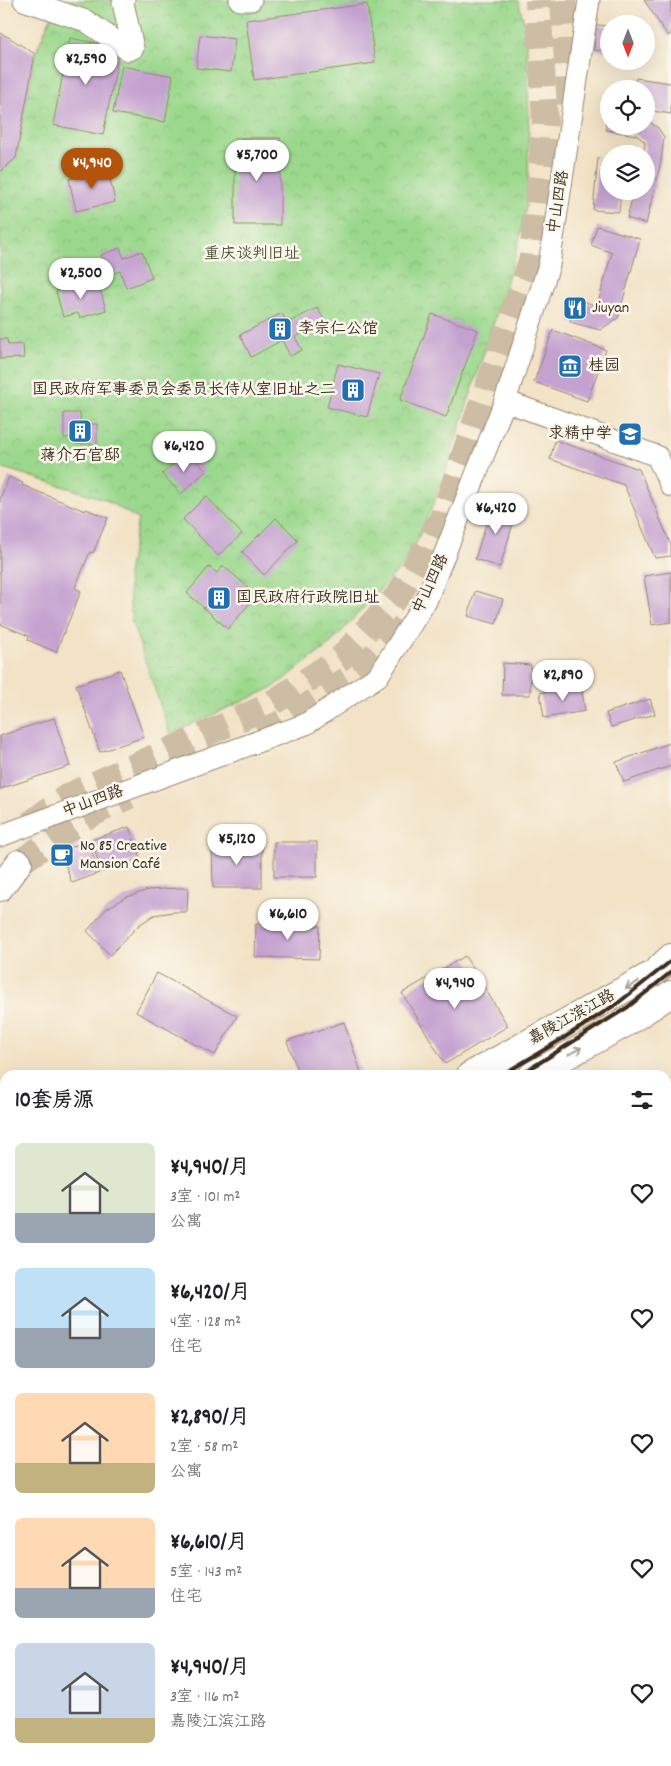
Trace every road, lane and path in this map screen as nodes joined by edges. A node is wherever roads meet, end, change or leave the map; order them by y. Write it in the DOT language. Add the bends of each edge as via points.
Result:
graph roads {
  1 [pos="24,0"];
  2 [pos="124,0"];
  3 [pos="240,0"];
  4 [pos="251,0"];
  5 [pos="589,0"];
  6 [pos="505,401"];
  7 [pos="671,486"];
  8 [pos="0,836"];
  9 [pos="18,862"];
  10 [pos="0,888"];
  11 [pos="671,957"];
  12 [pos="671,994"];
  13 [pos="479,1070"];
  14 [pos="541,1070"];
  1 -- 2 [label="street" via="86,21 128,50 134,48"];
  3 -- 4 [label="street"];
  5 -- 6 [label="street, 中山四路" via="549,265"];
  6 -- 7 [label="street" via="657,456"];
  6 -- 8 [label="street, 中山四路" via="426,601 378,676 306,724"];
  9 -- 10 [label="main road"];
  11 -- 13 [label="main road, 嘉陵江滨江路, one-way" via="654,973"];
  14 -- 12 [label="main road, 嘉陵江滨江路, one-way" via="625,1024"];
}
